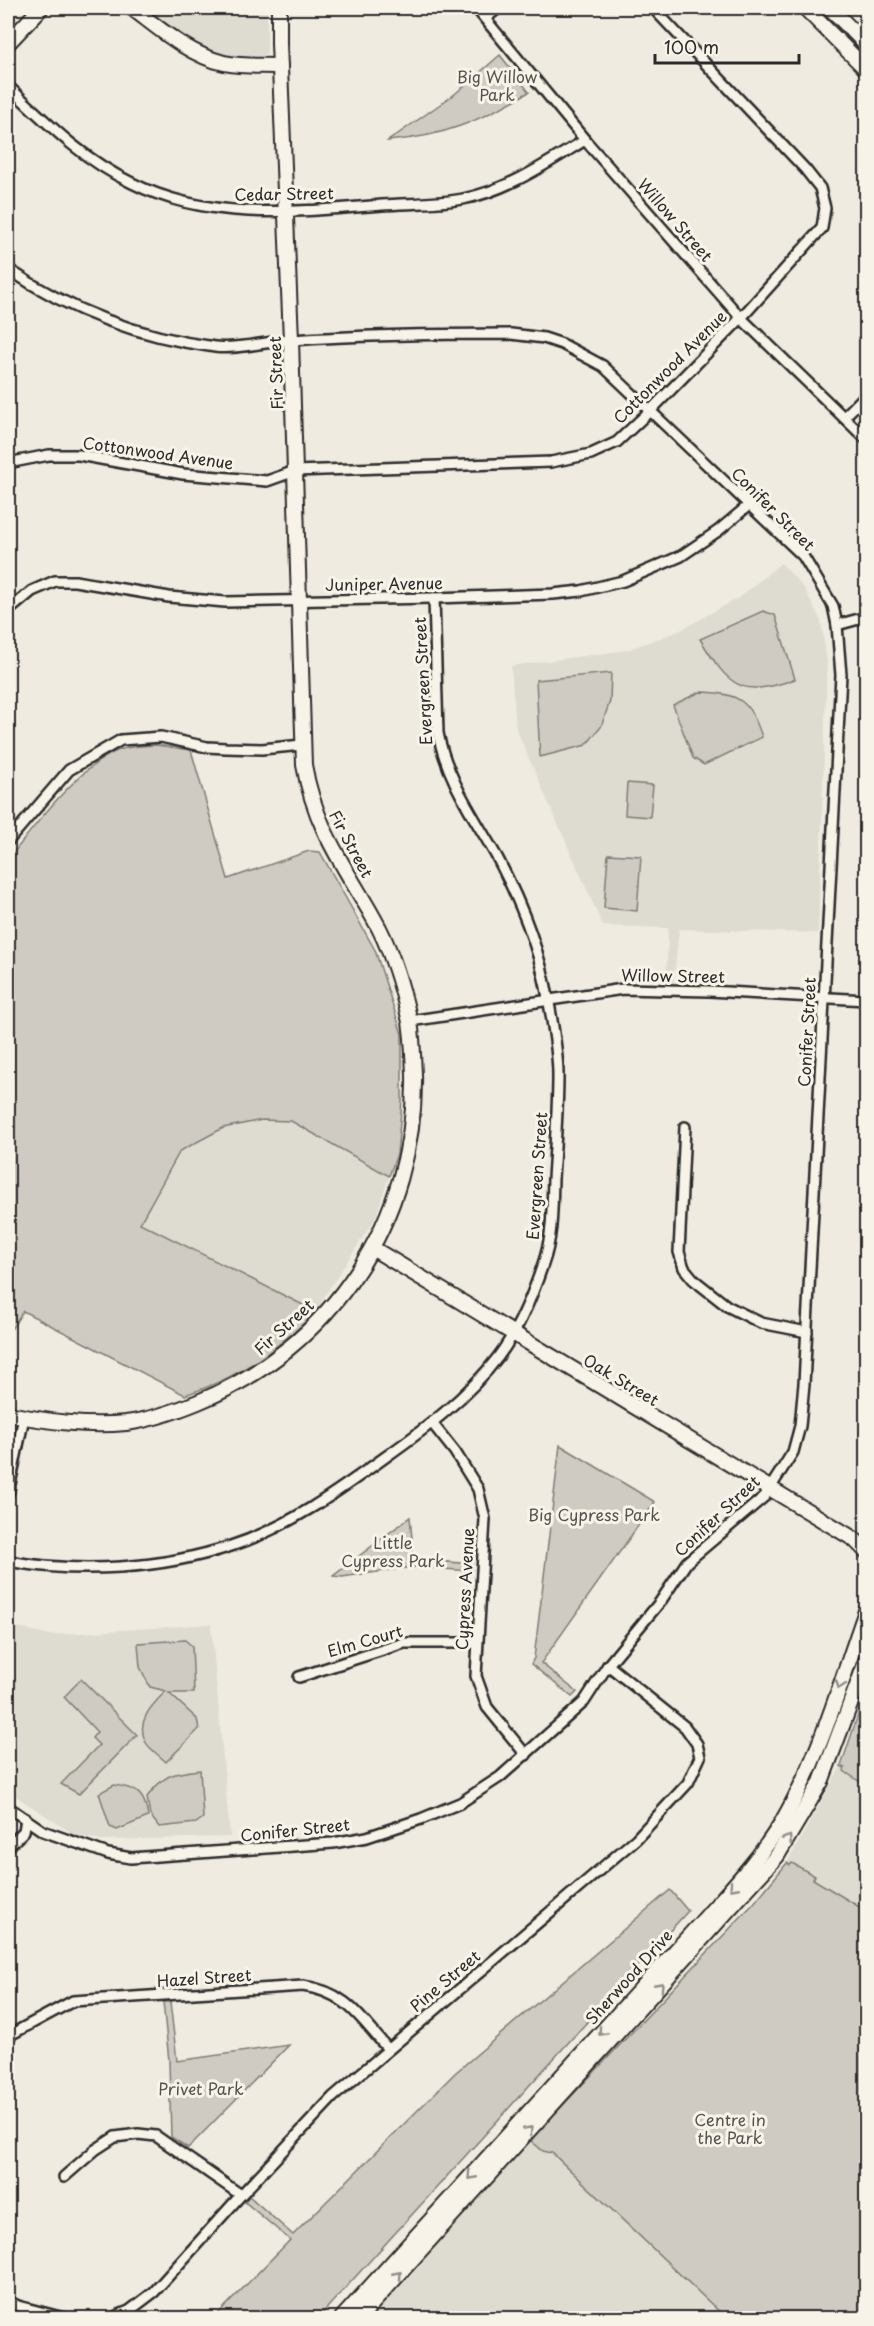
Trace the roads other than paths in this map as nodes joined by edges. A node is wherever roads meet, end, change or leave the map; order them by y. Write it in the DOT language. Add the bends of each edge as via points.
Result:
graph roads {
  1 [pos="41,8"];
  2 [pos="132,8"];
  3 [pos="279,8"];
  4 [pos="476,8"];
  5 [pos="498,8"];
  6 [pos="653,8"];
  7 [pos="805,8"];
  8 [pos="830,8"];
  9 [pos="486,18"];
  10 [pos="8,43"];
  11 [pos="867,44"];
  12 [pos="280,66"];
  13 [pos="867,69"];
  14 [pos="8,86"];
  15 [pos="585,140"];
  16 [pos="284,212"];
  17 [pos="8,269"];
  18 [pos="741,318"];
  19 [pos="291,340"];
  20 [pos="867,395"];
  21 [pos="651,410"];
  22 [pos="845,416"];
  23 [pos="867,439"];
  24 [pos="8,464"];
  25 [pos="296,471"];
  26 [pos="749,505"];
  27 [pos="434,598"];
  28 [pos="299,601"];
  29 [pos="8,611"];
  30 [pos="867,617"];
  31 [pos="837,625"];
  32 [pos="302,745"];
  33 [pos="8,841"];
  34 [pos="824,998"];
  35 [pos="548,1000"];
  36 [pos="867,1000"];
  37 [pos="410,1021"];
  38 [pos="685,1127"];
  39 [pos="372,1248"];
  40 [pos="807,1332"];
  41 [pos="511,1333"];
  42 [pos="8,1414"];
  43 [pos="24,1417"];
  44 [pos="432,1423"];
  45 [pos="770,1488"];
  46 [pos="8,1494"];
  47 [pos="860,1540"];
  48 [pos="867,1551"];
  49 [pos="8,1561"];
  50 [pos="867,1611"];
  51 [pos="477,1643"];
  52 [pos="867,1662"];
  53 [pos="608,1665"];
  54 [pos="299,1677"];
  55 [pos="526,1755"];
  56 [pos="8,1807"];
  57 [pos="26,1819"];
  58 [pos="8,1847"];
  59 [pos="8,2036"];
  60 [pos="388,2049"];
  61 [pos="64,2176"];
  62 [pos="241,2195"];
  63 [pos="8,2301"];
  64 [pos="64,2318"];
  65 [pos="112,2319"];
  66 [pos="342,2319"];
  67 [pos="359,2319"];
  1 -- 10 [label="street"];
  2 -- 12 [label="street" via="207,57 226,63"];
  3 -- 12 [label="street, Fir Street"];
  4 -- 9 [label="street, Willow Street"];
  5 -- 9 [label="street"];
  6 -- 18 [label="street, Cottonwood Avenue" via="820,188 825,208 822,228"];
  7 -- 13 [label="street"];
  8 -- 11 [label="street"];
  9 -- 15 [label="street, Willow Street"];
  12 -- 16 [label="street, Fir Street"];
  14 -- 16 [label="street, Cedar Street" via="72,147 132,183 198,205"];
  15 -- 16 [label="street, Cedar Street" via="522,180 463,199"];
  15 -- 18 [label="street, Willow Street"];
  16 -- 19 [label="street, Fir Street"];
  17 -- 19 [label="street, Conifer Street" via="55,298 123,327 217,348"];
  18 -- 21 [label="street, Cottonwood Avenue"];
  18 -- 22 [label="street, Willow Street"];
  19 -- 21 [label="street, Conifer Street" via="501,334 544,338 603,366"];
  19 -- 25 [label="street, Fir Street"];
  20 -- 22 [label="street"];
  21 -- 25 [label="street, Cottonwood Avenue" via="617,442 572,459"];
  21 -- 26 [label="street, Conifer Street"];
  22 -- 23 [label="street, Willow Street"];
  24 -- 25 [label="street, Cottonwood Avenue" via="49,455 79,455 183,474 267,481"];
  25 -- 28 [label="street, Fir Street"];
  26 -- 27 [label="street, Juniper Avenue" via="681,556 601,587 553,594"];
  26 -- 31 [label="street, Conifer Street" via="803,556 833,606"];
  27 -- 28 [label="street, Juniper Avenue"];
  27 -- 35 [label="street, Evergreen Street" via="442,754 459,794 500,862 530,930"];
  28 -- 29 [label="street, Juniper Avenue" via="225,602 55,580 32,591"];
  28 -- 32 [label="street, Fir Street"];
  30 -- 31 [label="street"];
  31 -- 34 [label="street, Conifer Street" via="841,699"];
  32 -- 33 [label="street" via="226,748 161,737 121,740 69,770"];
  32 -- 37 [label="street, Fir Street" via="313,806 334,853 393,958"];
  34 -- 35 [label="street, Willow Street" via="623,989"];
  34 -- 36 [label="street, Willow Street"];
  34 -- 40 [label="street, Conifer Street"];
  35 -- 37 [label="street, Willow Street"];
  35 -- 41 [label="street, Evergreen Street" via="558,1073 551,1229 544,1262"];
  37 -- 39 [label="street, Fir Street" via="414,1093 408,1154 393,1202"];
  38 -- 40 [label="street" via="679,1252 684,1268 727,1306 761,1323"];
  39 -- 41 [label="street, Oak Street"];
  39 -- 43 [label="street, Fir Street" via="315,1326 243,1382 177,1410 126,1423"];
  40 -- 45 [label="street, Conifer Street" via="800,1426 793,1452"];
  41 -- 44 [label="street, Evergreen Street" via="487,1371"];
  41 -- 45 [label="street, Oak Street"];
  42 -- 43 [label="street, Fir Street"];
  43 -- 46 [label="street"];
  44 -- 49 [label="street, Evergreen Street" via="319,1503 231,1546 143,1565 97,1569"];
  44 -- 51 [label="street, Cypress Avenue" via="478,1489 481,1502 484,1519"];
  45 -- 47 [label="street, Oak Street"];
  45 -- 53 [label="street, Conifer Street" via="687,1562"];
  47 -- 48 [label="street, Oak Street"];
  50 -- 66 [label="street, Sherwood Drive, one-way" via="806,1775 794,1802 765,1846 699,1925"];
  51 -- 54 [label="street, Elm Court" via="404,1643"];
  51 -- 55 [label="street, Cypress Avenue" via="476,1676 487,1707"];
  67 -- 52 [label="street, Sherwood Drive, one-way" via="777,1856 821,1782"];
  53 -- 55 [label="street, Conifer Street" via="584,1702"];
  53 -- 60 [label="street, Pine Street" via="693,1736 700,1757 688,1784 636,1839"];
  55 -- 57 [label="street, Conifer Street" via="460,1803 396,1828 333,1844 131,1858 71,1843"];
  56 -- 57 [label="street, Conifer Street"];
  57 -- 58 [label="street" via="24,1831"];
  59 -- 60 [label="street, Hazel Street" via="73,2001 303,1986 328,1991 339,1998"];
  60 -- 62 [label="street, Pine Street" via="333,2097"];
  61 -- 62 [label="street" via="115,2137 138,2134 156,2136"];
  62 -- 65 [label="street, Pine Street" via="154,2292"];
  63 -- 64 [label="street"];
}
